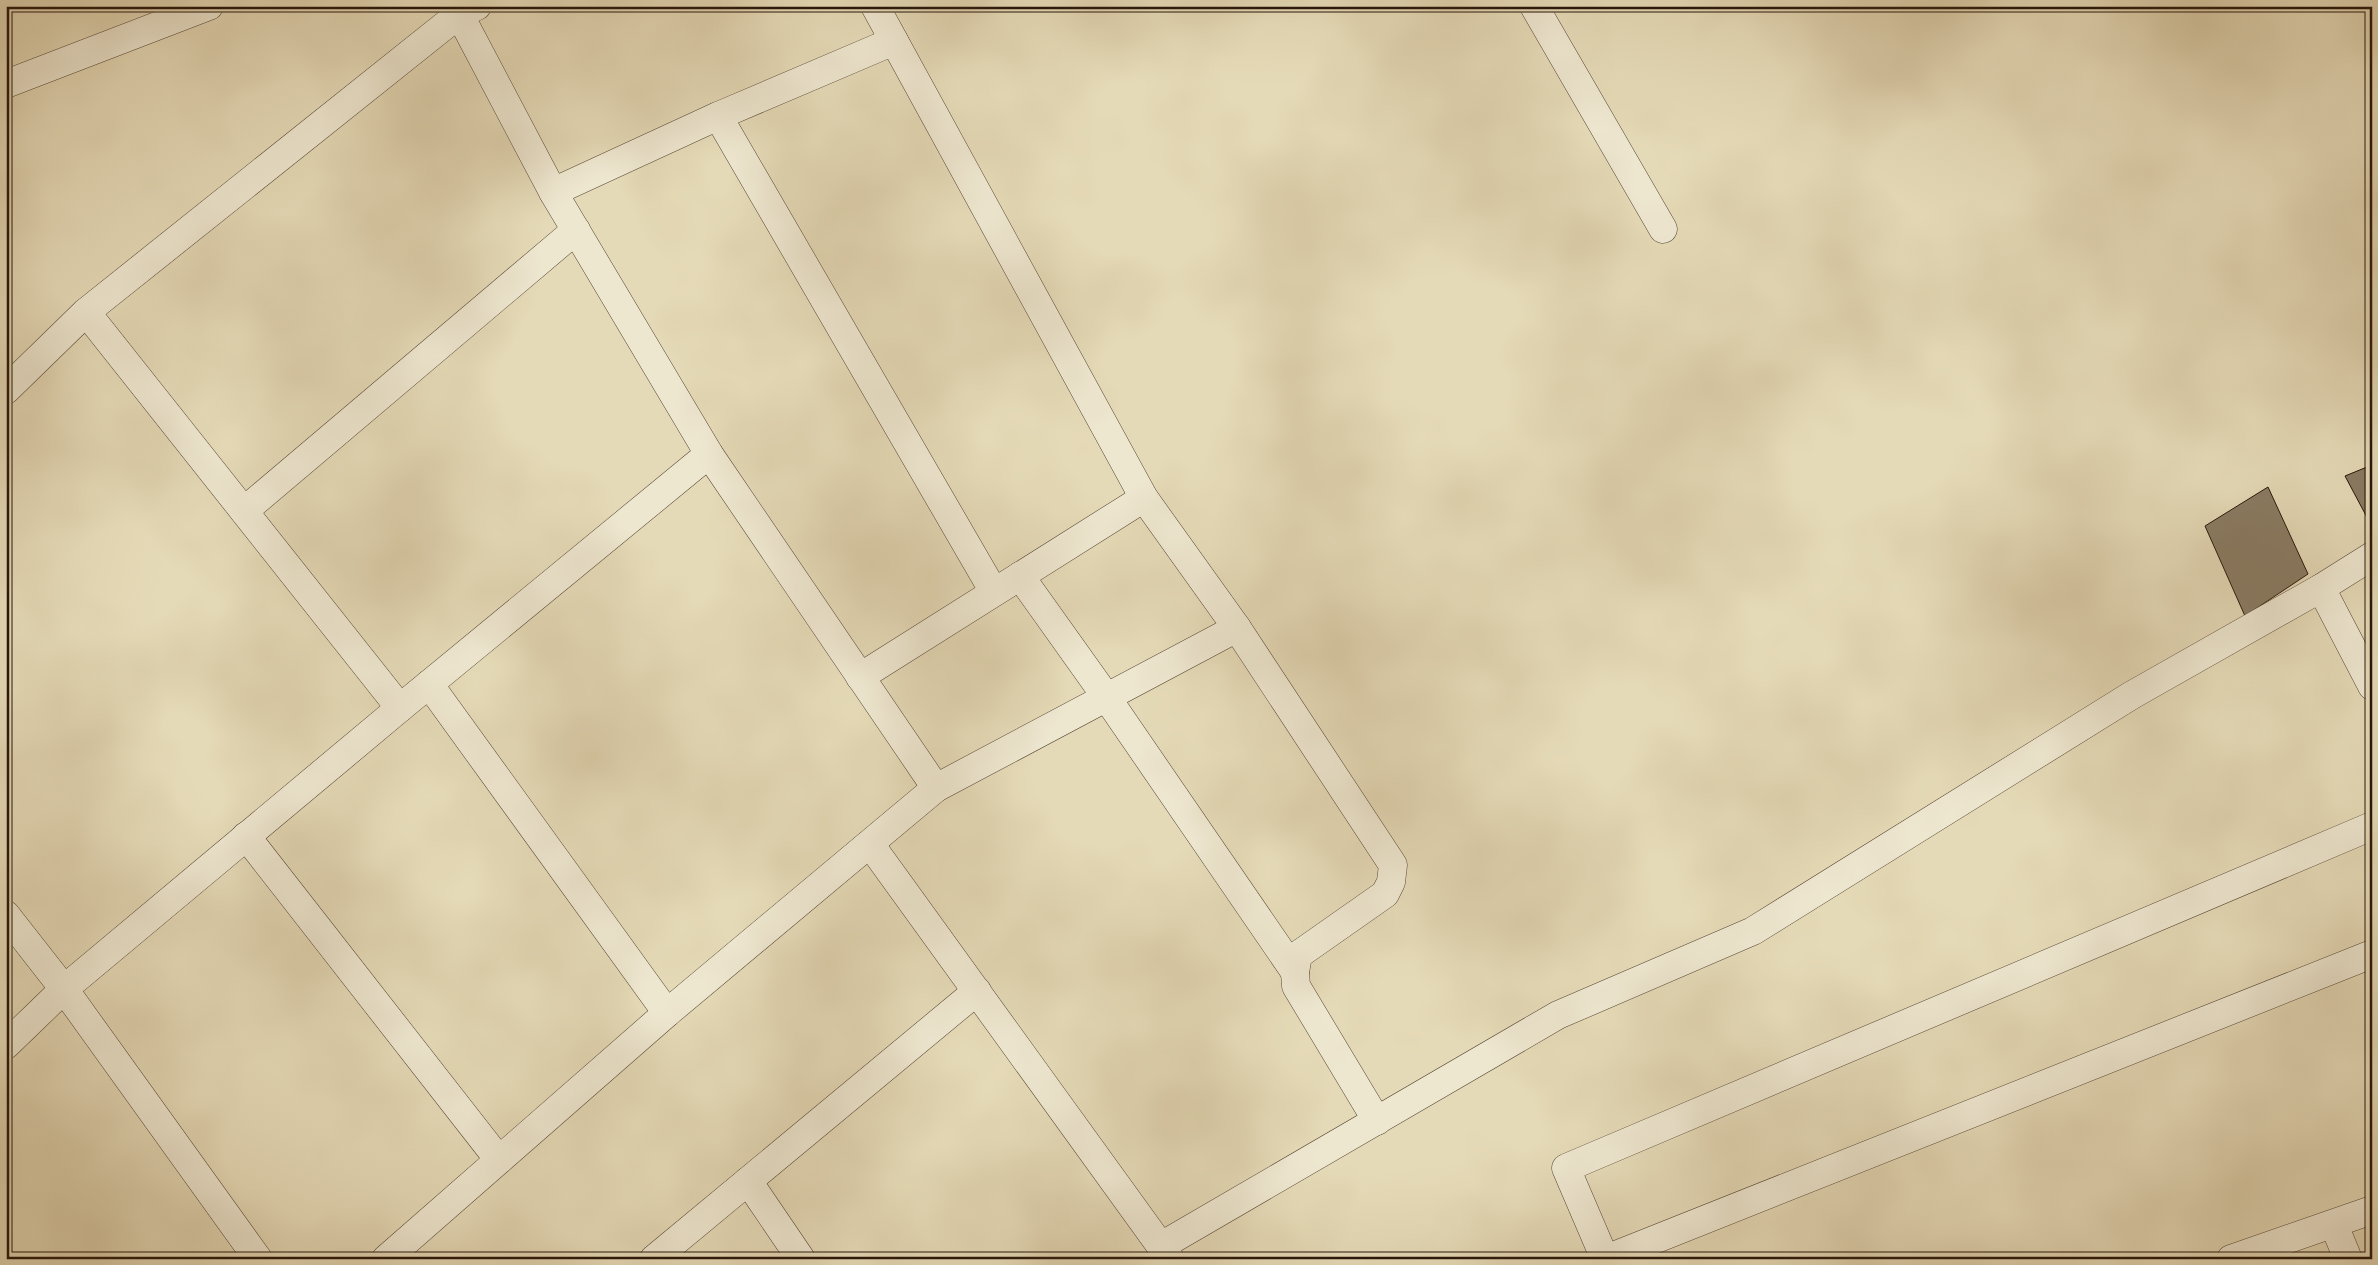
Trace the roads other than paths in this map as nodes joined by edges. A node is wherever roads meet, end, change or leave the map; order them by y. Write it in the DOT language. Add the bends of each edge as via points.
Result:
graph roads {
  1 [pos="209,6"];
  2 [pos="875,6"];
  3 [pos="1534,6"];
  4 [pos="463,9"];
  5 [pos="894,41"];
  6 [pos="6,84"];
  7 [pos="718,116"];
  8 [pos="554,192"];
  9 [pos="1663,229"];
  10 [pos="576,230"];
  11 [pos="86,312"];
  12 [pos="6,390"];
  13 [pos="710,454"];
  14 [pos="1144,498"];
  15 [pos="244,511"];
  16 [pos="2372,556"];
  17 [pos="1020,576"];
  18 [pos="2321,588"];
  19 [pos="994,592"];
  20 [pos="1237,628"];
  21 [pos="2364,655"];
  22 [pos="860,676"];
  23 [pos="429,684"];
  24 [pos="2372,686"];
  25 [pos="1107,698"];
  26 [pos="400,708"];
  27 [pos="936,788"];
  28 [pos="2372,826"];
  29 [pos="246,836"];
  30 [pos="870,844"];
  31 [pos="6,915"];
  32 [pos="2372,954"];
  33 [pos="1295,972"];
  34 [pos="64,989"];
  35 [pos="977,991"];
  36 [pos="667,1013"];
  37 [pos="6,1045"];
  38 [pos="1377,1121"];
  39 [pos="499,1160"];
  40 [pos="748,1181"];
  41 [pos="2372,1210"];
  42 [pos="2334,1225"];
  43 [pos="1166,1252"];
  44 [pos="258,1259"];
  45 [pos="386,1259"];
  46 [pos="654,1259"];
  47 [pos="801,1259"];
  48 [pos="1606,1259"];
  49 [pos="2231,1259"];
  50 [pos="2348,1259"];
  1 -- 6 [label="street"];
  2 -- 5 [label="street"];
  3 -- 9 [label="street"];
  4 -- 8 [label="street"];
  4 -- 11 [label="street"];
  5 -- 7 [label="street"];
  5 -- 14 [label="street"];
  7 -- 8 [label="street"];
  7 -- 19 [label="street"];
  8 -- 10 [label="street"];
  10 -- 13 [label="street"];
  10 -- 15 [label="street"];
  11 -- 12 [label="street"];
  11 -- 15 [label="street"];
  13 -- 22 [label="street"];
  13 -- 23 [label="street"];
  14 -- 17 [label="street"];
  14 -- 20 [label="street"];
  15 -- 26 [label="street"];
  16 -- 18 [label="street"];
  17 -- 19 [label="street"];
  17 -- 25 [label="street"];
  18 -- 21 [label="street"];
  18 -- 38 [label="street" via="2132,695 1754,931 1558,1015"];
  19 -- 22 [label="street"];
  20 -- 25 [label="street"];
  20 -- 33 [label="street" via="1393,866 1385,894 1298,955"];
  21 -- 24 [label="street"];
  22 -- 27 [label="street"];
  23 -- 26 [label="street"];
  23 -- 36 [label="street"];
  25 -- 27 [label="street"];
  25 -- 33 [label="street"];
  26 -- 29 [label="street"];
  27 -- 30 [label="street"];
  28 -- 48 [label="street" via="1566,1168"];
  29 -- 34 [label="street"];
  29 -- 39 [label="street"];
  30 -- 35 [label="street"];
  30 -- 36 [label="street"];
  31 -- 34 [label="street"];
  32 -- 48 [label="street"];
  33 -- 38 [label="street" via="1296,986"];
  34 -- 37 [label="street"];
  34 -- 44 [label="street"];
  35 -- 40 [label="street"];
  35 -- 43 [label="street"];
  36 -- 39 [label="street"];
  38 -- 43 [label="street"];
  39 -- 45 [label="street"];
  40 -- 46 [label="street"];
  40 -- 47 [label="street"];
  41 -- 42 [label="street"];
  42 -- 49 [label="street"];
  42 -- 50 [label="street"];
}
